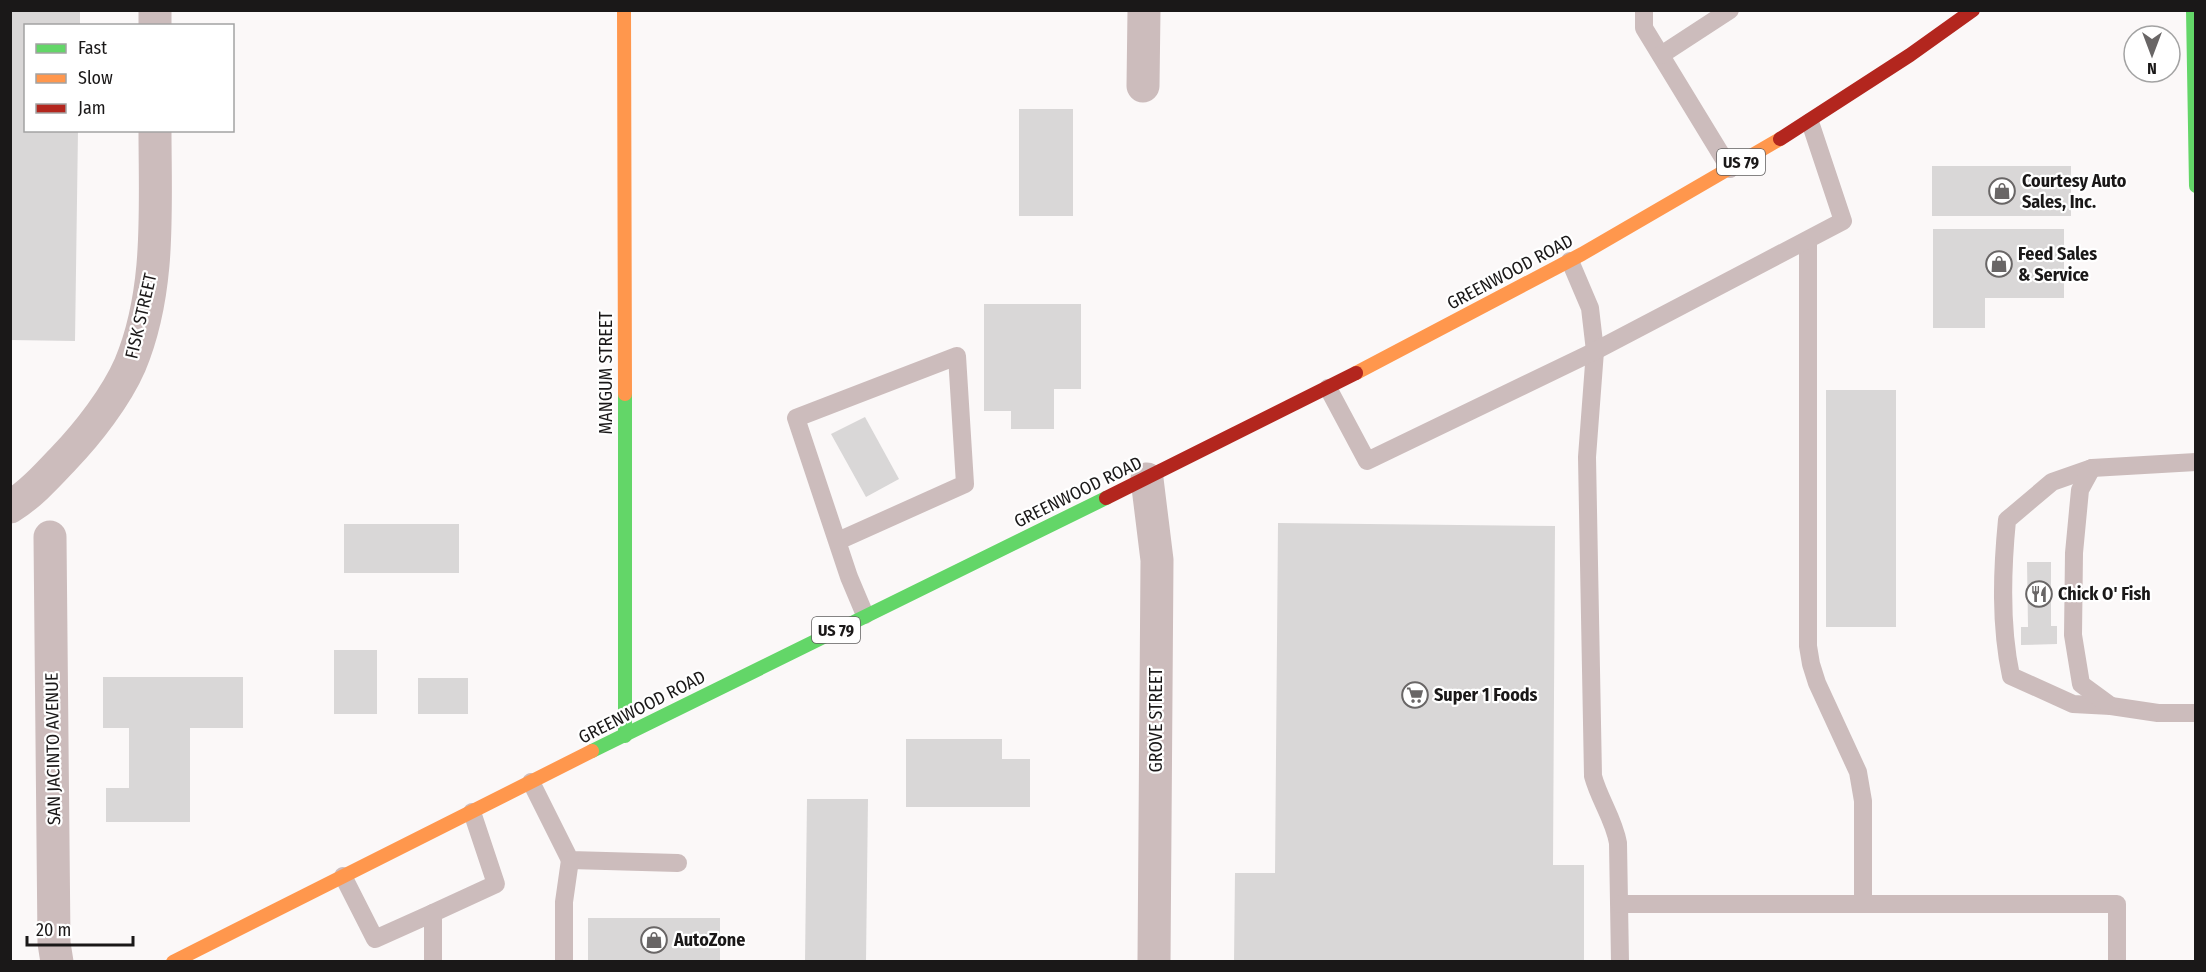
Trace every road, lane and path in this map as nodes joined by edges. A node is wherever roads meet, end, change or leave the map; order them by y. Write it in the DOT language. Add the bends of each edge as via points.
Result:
graph roads {
  1 [pos="624,10"];
  2 [pos="1144,10"];
  3 [pos="1644,10"];
  4 [pos="1730,10"];
  5 [pos="1936,10"];
  6 [pos="1973,10"];
  7 [pos="2193,10"];
  8 [pos="1946,31"];
  9 [pos="1660,55"];
  10 [pos="1143,86"];
  11 [pos="1810,122"];
  12 [pos="155,132"];
  13 [pos="1730,169"];
  14 [pos="2196,186"];
  15 [pos="1808,241"];
  16 [pos="1570,261"];
  17 [pos="1595,351"];
  18 [pos="1328,388"];
  19 [pos="2196,462"];
  20 [pos="2092,468"];
  21 [pos="1147,479"];
  22 [pos="10,507"];
  23 [pos="50,537"];
  24 [pos="838,541"];
  25 [pos="865,615"];
  26 [pos="2111,706"];
  27 [pos="2196,713"];
  28 [pos="625,736"];
  29 [pos="531,782"];
  30 [pos="472,812"];
  31 [pos="570,860"];
  32 [pos="678,863"];
  33 [pos="343,876"];
  34 [pos="1863,903"];
  35 [pos="1620,904"];
  36 [pos="433,913"];
  37 [pos="57,962"];
  38 [pos="173,962"];
  39 [pos="433,962"];
  40 [pos="564,962"];
  41 [pos="1154,962"];
  42 [pos="1620,962"];
  43 [pos="2117,962"];
  1 -- 28 [label="main road, MANGUM STREET"];
  2 -- 10 [label="street"];
  3 -- 9 [label="lane" via="1644,28"];
  4 -- 9 [label="lane"];
  5 -- 8 [label="lane"];
  6 -- 8 [label="main road, GREENWOOD ROAD / US 79"];
  7 -- 14 [label="main road"];
  8 -- 11 [label="main road, GREENWOOD ROAD / US 79"];
  9 -- 13 [label="lane"];
  11 -- 13 [label="main road, GREENWOOD ROAD / US 79"];
  11 -- 15 [label="lane" via="1843,221"];
  12 -- 22 [label="street, FISK STREET" via="151,285 129,366 80,442"];
  13 -- 16 [label="main road, GREENWOOD ROAD / US 79"];
  15 -- 17 [label="lane"];
  15 -- 34 [label="lane" via="1808,646 1817,683 1858,772 1863,801"];
  16 -- 17 [label="lane" via="1590,308"];
  16 -- 18 [label="main road, GREENWOOD ROAD / US 79"];
  17 -- 18 [label="lane" via="1367,461"];
  17 -- 35 [label="lane" via="1587,457 1593,776 1616,831"];
  18 -- 21 [label="main road, GREENWOOD ROAD / US 79"];
  19 -- 20 [label="lane"];
  20 -- 26 [label="lane" via="2080,490 2073,635 2081,684"];
  20 -- 26 [label="lane" via="2052,482 2007,520 2003,560 2004,644 2011,676 2073,704"];
  21 -- 25 [label="main road, GREENWOOD ROAD / US 79"];
  21 -- 41 [label="street, GROVE STREET" via="1157,560"];
  23 -- 37 [label="street, SAN JACINTO AVENUE"];
  24 -- 24 [label="lane" via="796,418 957,356 965,484"];
  24 -- 25 [label="lane"];
  25 -- 28 [label="main road, GREENWOOD ROAD / US 79"];
  26 -- 27 [label="lane" via="2157,713"];
  28 -- 29 [label="main road, GREENWOOD ROAD / US 79"];
  29 -- 30 [label="main road, GREENWOOD ROAD / US 79"];
  29 -- 31 [label="lane"];
  30 -- 33 [label="main road, GREENWOOD ROAD / US 79"];
  30 -- 36 [label="lane" via="496,884"];
  31 -- 32 [label="lane"];
  31 -- 40 [label="lane" via="564,902"];
  33 -- 36 [label="lane" via="375,939"];
  33 -- 38 [label="main road, GREENWOOD ROAD / US 79"];
  34 -- 35 [label="lane"];
  34 -- 43 [label="lane" via="2117,904"];
  35 -- 42 [label="lane"];
  36 -- 39 [label="lane"];
}
